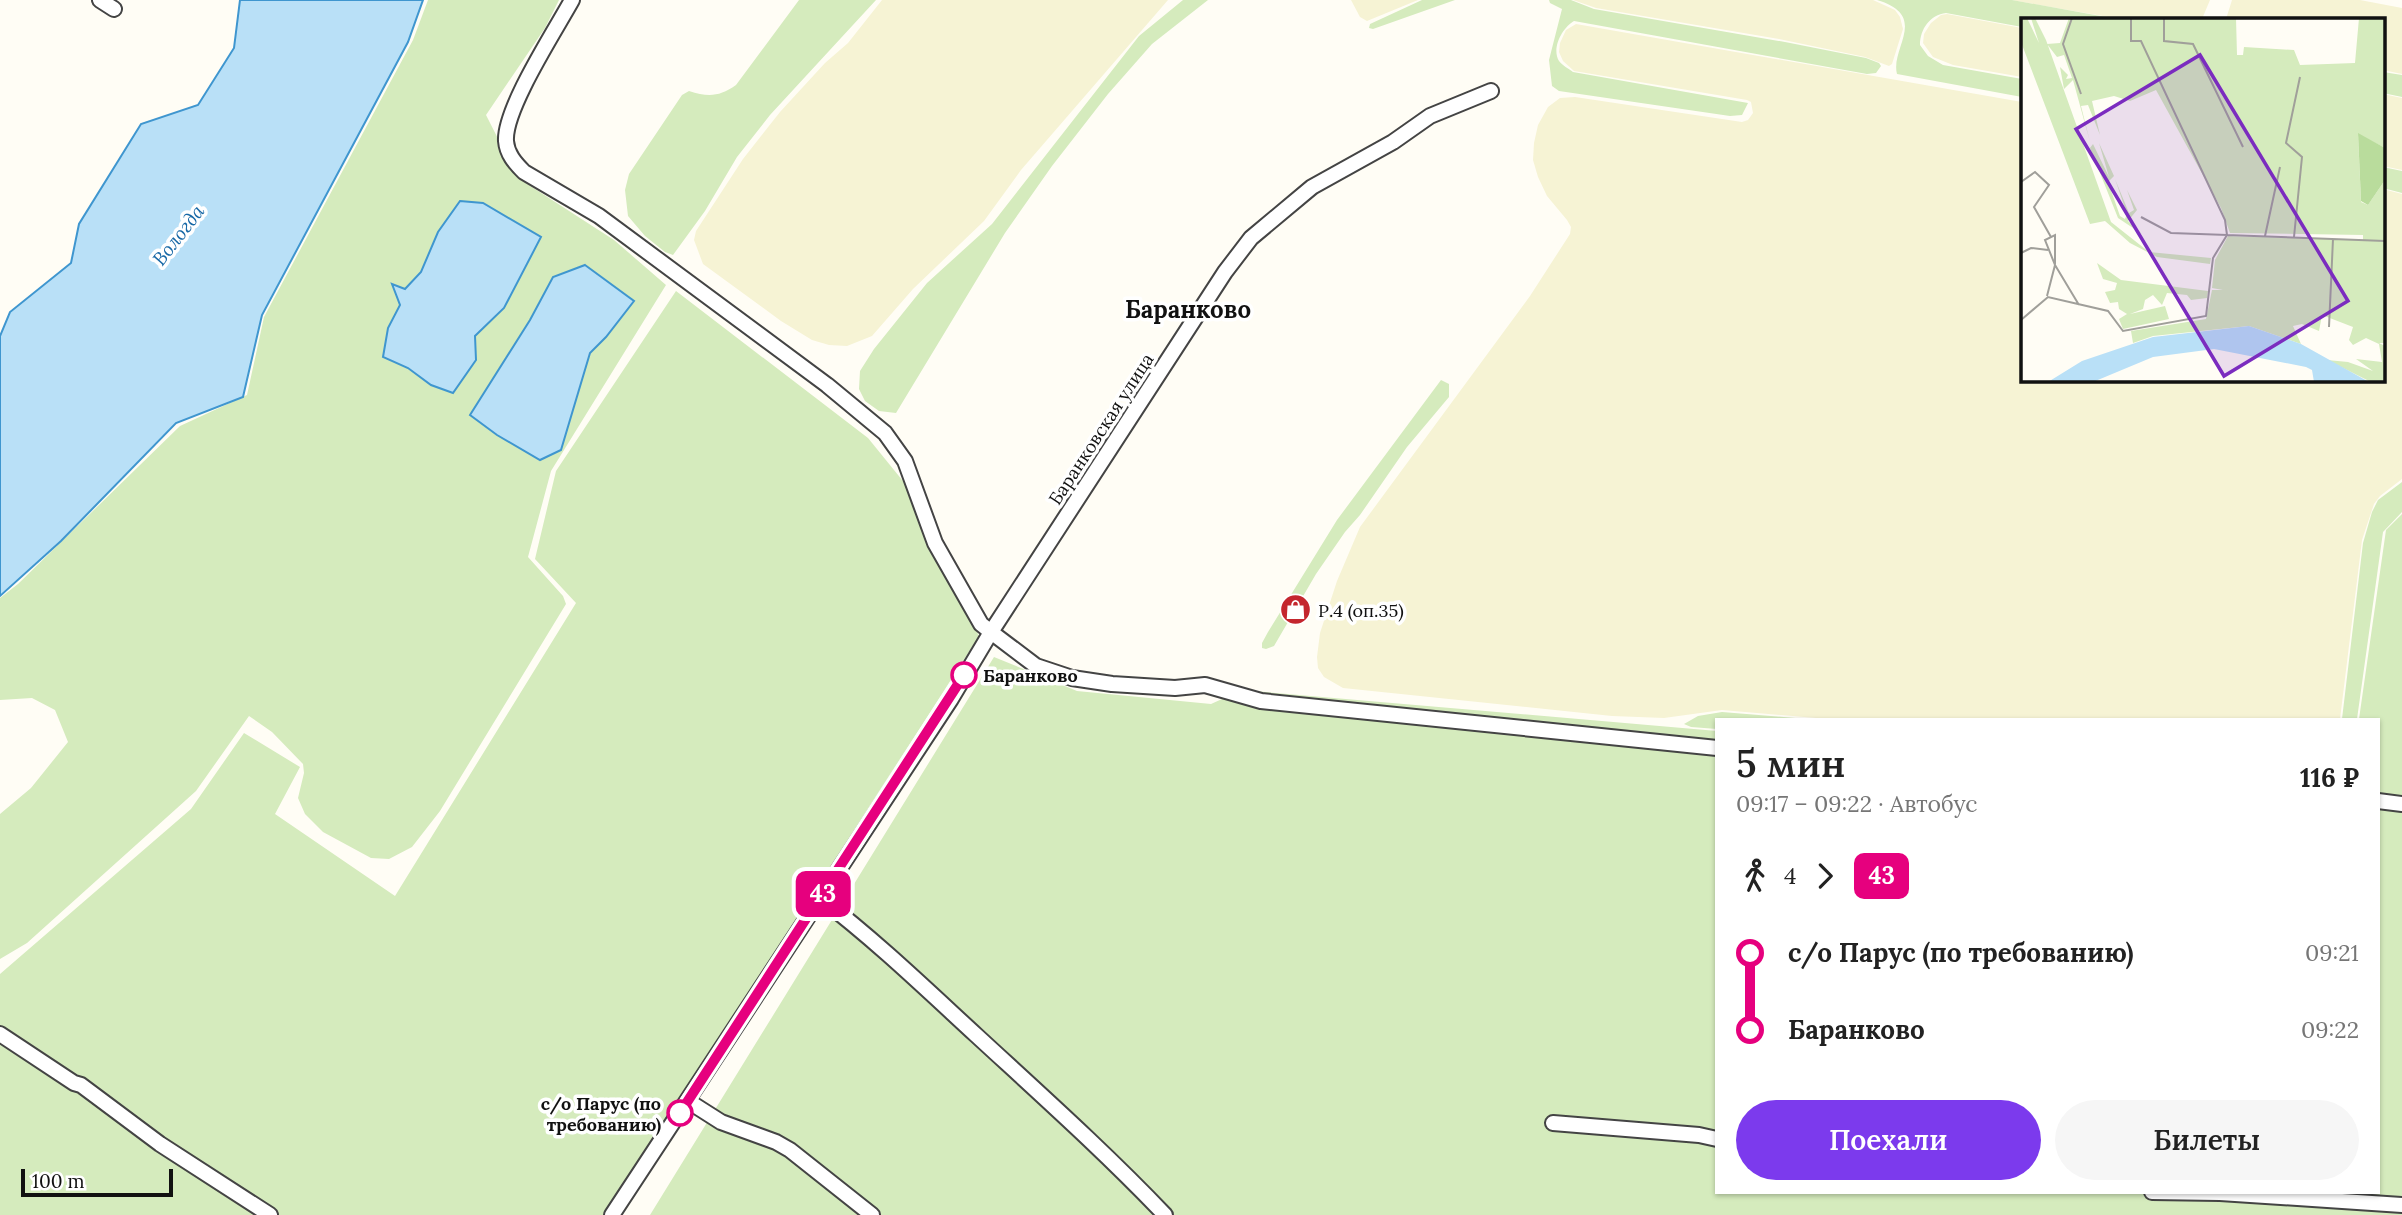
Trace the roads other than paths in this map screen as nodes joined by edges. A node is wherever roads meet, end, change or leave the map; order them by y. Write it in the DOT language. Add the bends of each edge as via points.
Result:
graph roads {
  1 [pos="100,0"];
  2 [pos="572,0"];
  3 [pos="114,9"];
  4 [pos="1491,91"];
  5 [pos="991,632"];
  6 [pos="1715,748"];
  7 [pos="2380,801"];
  8 [pos="2402,804"];
  9 [pos="820,898"];
  10 [pos="0,1034"];
  11 [pos="688,1101"];
  12 [pos="1553,1123"];
  13 [pos="1715,1139"];
  14 [pos="2235,1194"];
  15 [pos="2402,1205"];
  16 [pos="270,1215"];
  17 [pos="612,1215"];
  18 [pos="872,1215"];
  19 [pos="1165,1215"];
  1 -- 3 [label="street"];
  2 -- 5 [label="street" via="509,118 506,142 515,164 598,216 885,433 905,461 935,543 981,624"];
  4 -- 5 [label="street, Баранковская улица" via="1430,116 1312,187 1251,238"];
  5 -- 6 [label="street" via="1036,666 1085,680 1175,688 1205,685 1261,701"];
  5 -- 9 [label="street, Баранковская улица"];
  7 -- 8 [label="street"];
  9 -- 11 [label="street, Баранковская улица"];
  9 -- 19 [label="street" via="1013,1069"];
  10 -- 16 [label="street"];
  11 -- 17 [label="street, Баранковская улица"];
  11 -- 18 [label="street" via="721,1122 790,1150"];
  12 -- 13 [label="street"];
  14 -- 15 [label="street"];
}
